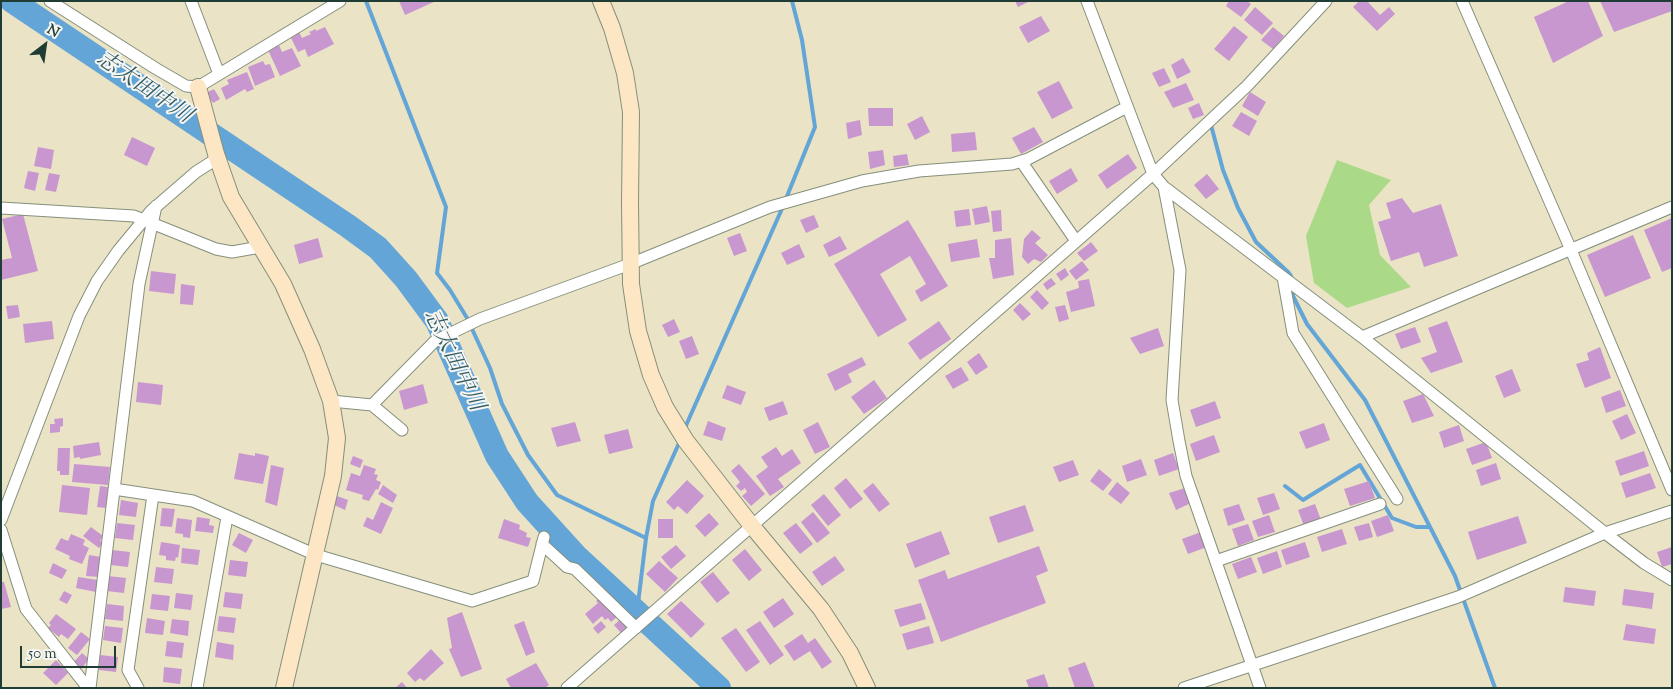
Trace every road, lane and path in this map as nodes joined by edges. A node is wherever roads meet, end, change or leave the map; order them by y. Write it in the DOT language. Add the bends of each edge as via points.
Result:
graph roads {
  1 [pos="50,1"];
  2 [pos="191,1"];
  3 [pos="340,1"];
  4 [pos="601,1"];
  5 [pos="1088,1"];
  6 [pos="1326,1"];
  7 [pos="1462,1"];
  8 [pos="219,74"];
  9 [pos="198,87"];
  10 [pos="1128,107"];
  11 [pos="217,156"];
  12 [pos="1021,161"];
  13 [pos="1153,174"];
  14 [pos="1164,187"];
  15 [pos="1672,206"];
  16 [pos="1,208"];
  17 [pos="148,222"];
  18 [pos="1076,241"];
  19 [pos="260,247"];
  20 [pos="1571,250"];
  21 [pos="630,264"];
  22 [pos="1285,278"];
  23 [pos="1362,337"];
  24 [pos="330,401"];
  25 [pos="372,405"];
  26 [pos="402,430"];
  27 [pos="114,489"];
  28 [pos="1672,490"];
  29 [pos="153,495"];
  30 [pos="1397,499"];
  31 [pos="1380,504"];
  32 [pos="1672,511"];
  33 [pos="227,516"];
  34 [pos="1,520"];
  35 [pos="752,526"];
  36 [pos="1,530"];
  37 [pos="1605,533"];
  38 [pos="316,554"];
  39 [pos="1216,560"];
  40 [pos="1672,580"];
  41 [pos="638,626"];
  42 [pos="1253,665"];
  43 [pos="89,688"];
  44 [pos="138,688"];
  45 [pos="197,688"];
  46 [pos="284,688"];
  47 [pos="568,688"];
  48 [pos="867,688"];
  49 [pos="1184,688"];
  50 [pos="1260,688"];
  1 -- 9 [label="street" via="155,68 186,86"];
  2 -- 8 [label="street"];
  3 -- 8 [label="street"];
  4 -- 21 [label="street" via="612,28 631,112"];
  5 -- 10 [label="street"];
  6 -- 13 [label="street" via="1247,86"];
  7 -- 20 [label="street"];
  8 -- 9 [label="street"];
  9 -- 11 [label="street"];
  10 -- 12 [label="street"];
  10 -- 13 [label="street"];
  11 -- 17 [label="street" via="156,206"];
  11 -- 19 [label="street" via="231,197"];
  12 -- 18 [label="street"];
  12 -- 21 [label="street" via="919,171 862,181 770,207"];
  13 -- 14 [label="street"];
  13 -- 18 [label="street"];
  14 -- 22 [label="street"];
  14 -- 39 [label="street" via="1180,270 1172,400 1186,476"];
  15 -- 20 [label="street"];
  16 -- 17 [label="street" via="134,216"];
  17 -- 19 [label="street" via="216,249 232,252"];
  17 -- 27 [label="street"];
  17 -- 34 [label="street" via="118,251 79,316"];
  18 -- 35 [label="street"];
  19 -- 24 [label="street" via="283,284 312,349"];
  20 -- 23 [label="street"];
  20 -- 28 [label="street"];
  21 -- 25 [label="street" via="474,322 435,340"];
  21 -- 35 [label="street" via="638,331 665,407 686,441"];
  22 -- 23 [label="street"];
  22 -- 30 [label="street" via="1294,333"];
  23 -- 37 [label="street"];
  24 -- 25 [label="street"];
  24 -- 38 [label="street" via="337,438 333,476"];
  25 -- 26 [label="street"];
  27 -- 29 [label="street"];
  27 -- 43 [label="street"];
  29 -- 33 [label="street" via="193,501"];
  29 -- 44 [label="street" via="128,670"];
  31 -- 39 [label="street"];
  32 -- 37 [label="street"];
  33 -- 38 [label="street"];
  33 -- 45 [label="street"];
  35 -- 41 [label="street"];
  35 -- 48 [label="street" via="821,609 850,653"];
  36 -- 43 [label="street" via="26,609"];
  37 -- 40 [label="street"];
  37 -- 42 [label="street" via="1462,595"];
  38 -- 41 [label="street" via="472,601 533,582 543,541 567,567"];
  38 -- 46 [label="street"];
  39 -- 42 [label="street"];
  41 -- 47 [label="street"];
  42 -- 49 [label="street"];
  42 -- 50 [label="street"];
}
